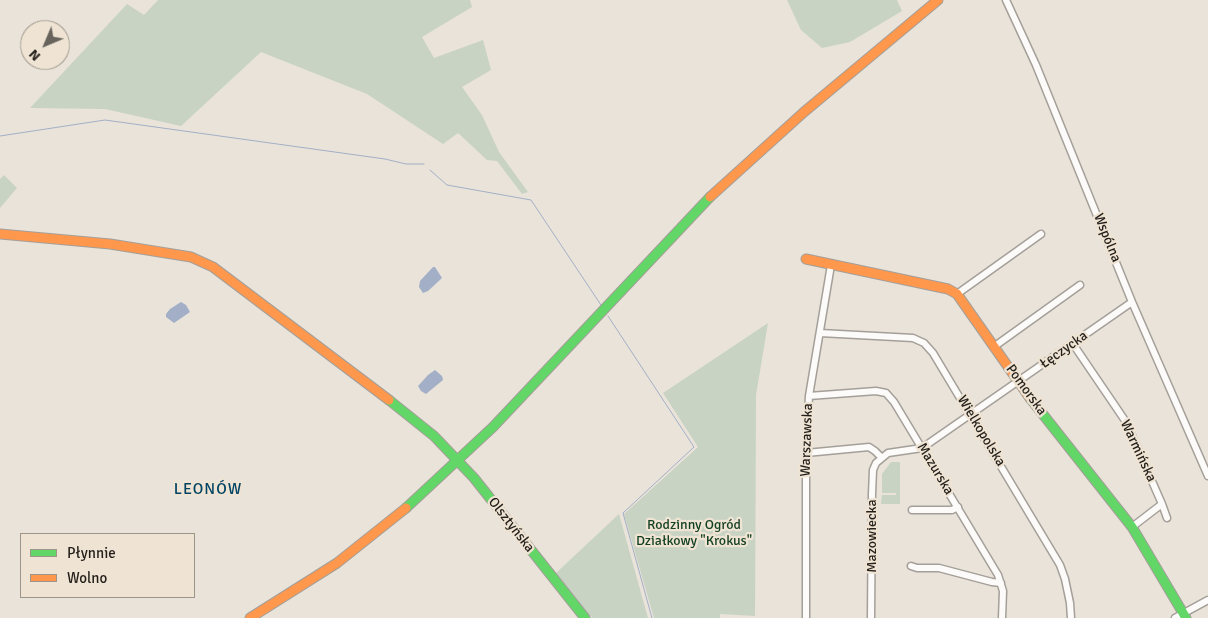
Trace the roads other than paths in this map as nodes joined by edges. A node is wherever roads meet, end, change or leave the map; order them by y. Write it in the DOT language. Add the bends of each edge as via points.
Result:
graph roads {
  1 [pos="938,0"];
  2 [pos="1006,0"];
  3 [pos="0,234"];
  4 [pos="1041,234"];
  5 [pos="806,259"];
  6 [pos="831,265"];
  7 [pos="1080,285"];
  8 [pos="956,294"];
  9 [pos="1132,302"];
  10 [pos="820,333"];
  11 [pos="1073,344"];
  12 [pos="995,346"];
  13 [pos="1019,381"];
  14 [pos="809,396"];
  15 [pos="972,415"];
  16 [pos="922,448"];
  17 [pos="806,453"];
  18 [pos="881,457"];
  19 [pos="459,460"];
  20 [pos="1208,476"];
  21 [pos="1162,504"];
  22 [pos="958,506"];
  23 [pos="912,510"];
  24 [pos="1168,518"];
  25 [pos="1132,527"];
  26 [pos="911,566"];
  27 [pos="1001,583"];
  28 [pos="1208,600"];
  29 [pos="1181,616"];
  30 [pos="250,618"];
  31 [pos="585,618"];
  32 [pos="806,618"];
  33 [pos="871,618"];
  34 [pos="1002,618"];
  35 [pos="1071,618"];
  1 -- 19 [label="street" via="804,112 704,202"];
  2 -- 9 [label="street, Wspólna" via="1036,65"];
  3 -- 19 [label="street, Olsztyńska" via="110,244 191,257 213,267 360,377"];
  4 -- 8 [label="street"];
  5 -- 6 [label="street"];
  6 -- 8 [label="street" via="948,289"];
  6 -- 10 [label="street, Warszawska"];
  7 -- 12 [label="street"];
  8 -- 12 [label="street, Pomorska"];
  9 -- 11 [label="street, Łęczycka"];
  9 -- 20 [label="street, Wspólna"];
  10 -- 14 [label="street, Warszawska"];
  10 -- 15 [label="street, Wielkopolska" via="913,338 924,343"];
  11 -- 13 [label="street, Łęczycka"];
  11 -- 21 [label="street, Warmińska" via="1126,422"];
  12 -- 13 [label="street, Pomorska"];
  13 -- 15 [label="street, Łęczycka"];
  13 -- 25 [label="street, Pomorska"];
  14 -- 16 [label="street, Mazurska" via="886,393"];
  14 -- 17 [label="street, Warszawska"];
  15 -- 16 [label="street, Łęczycka"];
  15 -- 35 [label="street, Wielkopolska" via="1060,565"];
  16 -- 18 [label="street, Łęczycka"];
  16 -- 22 [label="street, Mazurska"];
  17 -- 18 [label="street" via="869,447"];
  17 -- 32 [label="street, Warszawska"];
  18 -- 33 [label="street, Mazowiecka" via="873,470"];
  19 -- 30 [label="street" via="402,512 337,564"];
  19 -- 31 [label="street, Olsztyńska"];
  21 -- 24 [label="street, Warmińska"];
  21 -- 25 [label="street"];
  22 -- 23 [label="street" via="952,510"];
  22 -- 27 [label="street, Mazurska"];
  25 -- 29 [label="street, Pomorska"];
  26 -- 27 [label="street" via="939,568"];
  27 -- 34 [label="street, Mazurska"];
  28 -- 29 [label="street"];
}
